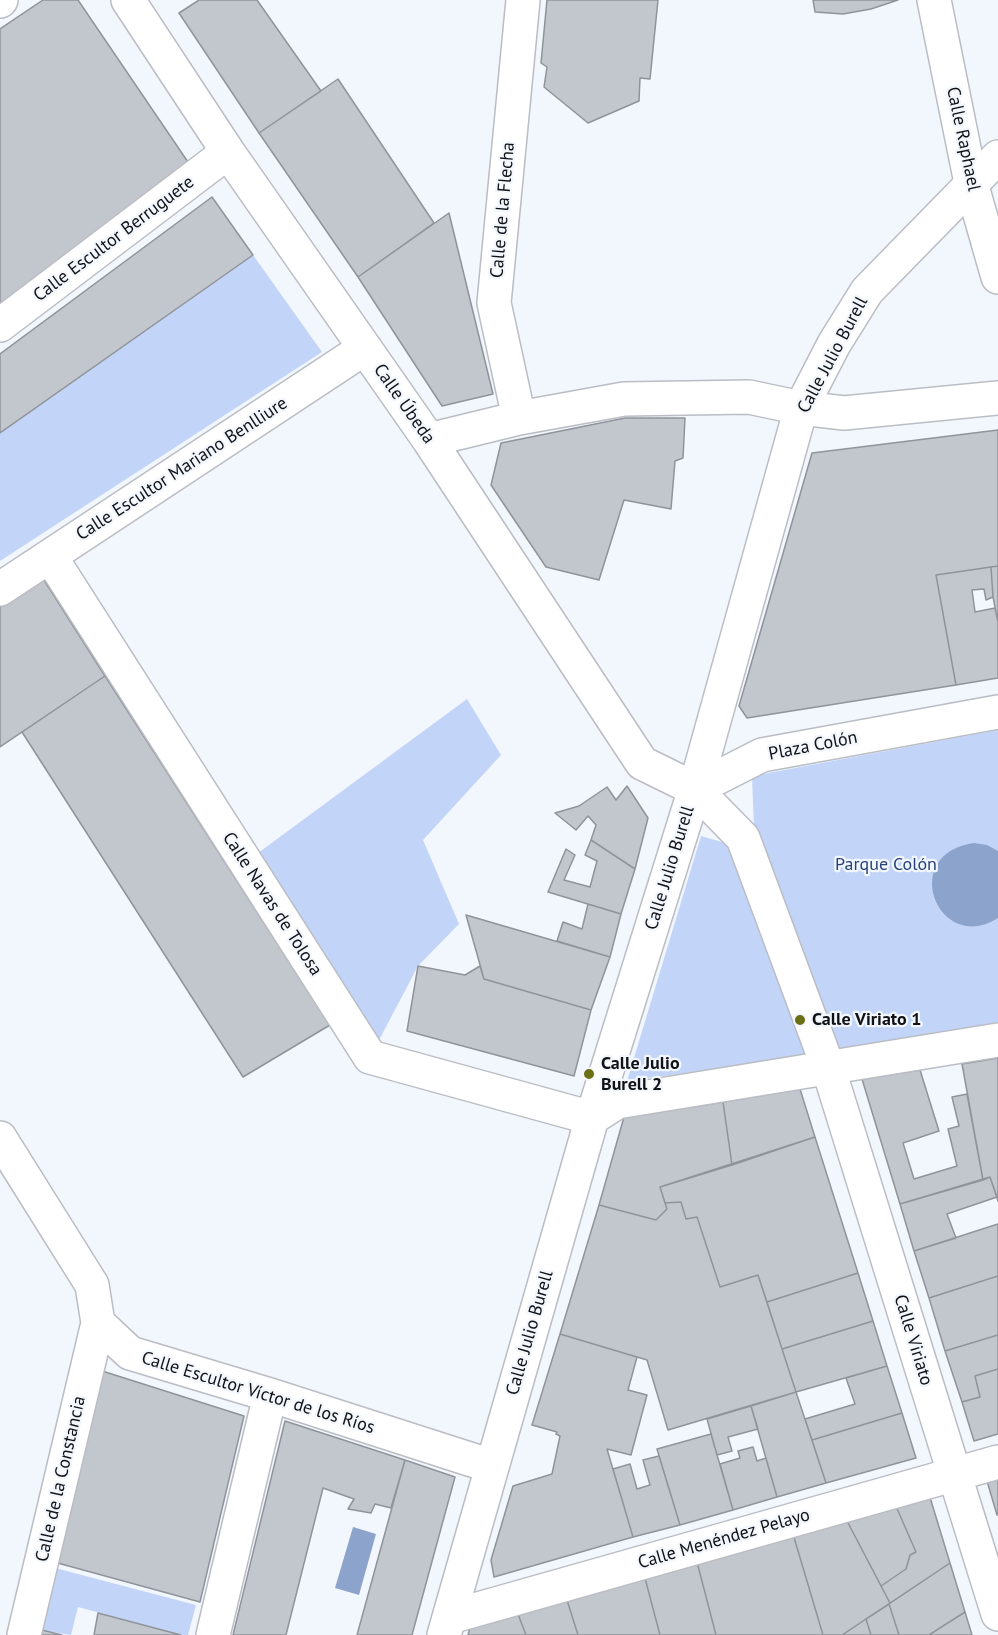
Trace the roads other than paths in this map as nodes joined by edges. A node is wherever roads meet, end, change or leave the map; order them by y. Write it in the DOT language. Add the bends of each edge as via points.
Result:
graph roads {
  1 [pos="523,0"];
  2 [pos="934,0"];
  3 [pos="141,5"];
  4 [pos="228,152"];
  5 [pos="998,158"];
  6 [pos="971,183"];
  7 [pos="998,277"];
  8 [pos="0,326"];
  9 [pos="365,348"];
  10 [pos="998,398"];
  11 [pos="801,408"];
  12 [pos="519,418"];
  13 [pos="429,440"];
  14 [pos="50,556"];
  15 [pos="0,590"];
  16 [pos="998,712"];
  17 [pos="694,789"];
  18 [pos="998,1040"];
  19 [pos="828,1067"];
  20 [pos="592,1118"];
  21 [pos="0,1138"];
  22 [pos="99,1323"];
  23 [pos="270,1395"];
  24 [pos="998,1462"];
  25 [pos="491,1466"];
  26 [pos="954,1473"];
  27 [pos="998,1614"];
  28 [pos="447,1626"];
  29 [pos="24,1635"];
  30 [pos="213,1635"];
  1 -- 12 [label="street, Calle de la Flecha" via="494,303"];
  2 -- 6 [label="street, Calle Raphael"];
  3 -- 4 [label="street, Calle Úbeda"];
  4 -- 8 [label="street, Calle Escultor Berruguete"];
  4 -- 9 [label="street, Calle Úbeda"];
  5 -- 6 [label="street, Calle Julio Burell"];
  6 -- 7 [label="street, Calle Raphael"];
  6 -- 11 [label="street, Calle Julio Burell" via="867,291"];
  9 -- 13 [label="street, Calle Úbeda"];
  9 -- 14 [label="street, Calle Escultor Mariano Benlliure"];
  10 -- 11 [label="street" via="844,413"];
  11 -- 12 [label="street" via="748,397 624,399"];
  11 -- 17 [label="street, Calle Julio Burell"];
  12 -- 13 [label="street"];
  13 -- 17 [label="street, Calle Úbeda" via="642,763"];
  14 -- 15 [label="street, Calle Escultor Mariano Benlliure"];
  14 -- 20 [label="street, Calle Navas de Tolosa" via="370,1057"];
  16 -- 17 [label="street, Plaza Colón" via="762,755"];
  17 -- 19 [label="street" via="743,838"];
  17 -- 20 [label="street, Calle Julio Burell"];
  18 -- 19 [label="street"];
  19 -- 20 [label="street" via="617,1102"];
  19 -- 26 [label="street, Calle Viriato"];
  20 -- 25 [label="street, Calle Julio Burell"];
  21 -- 22 [label="street" via="92,1286"];
  22 -- 23 [label="street, Calle Escultor Víctor de los Ríos" via="130,1353"];
  22 -- 29 [label="street, Calle de la Constancia"];
  23 -- 25 [label="street, Calle Escultor Víctor de los Ríos"];
  23 -- 30 [label="street"];
  24 -- 26 [label="street, Calle Menéndez Pelayo"];
  25 -- 28 [label="street, Calle Julio Burell"];
  26 -- 27 [label="street, Calle Viriato"];
  26 -- 28 [label="street, Calle Menéndez Pelayo"];
}
